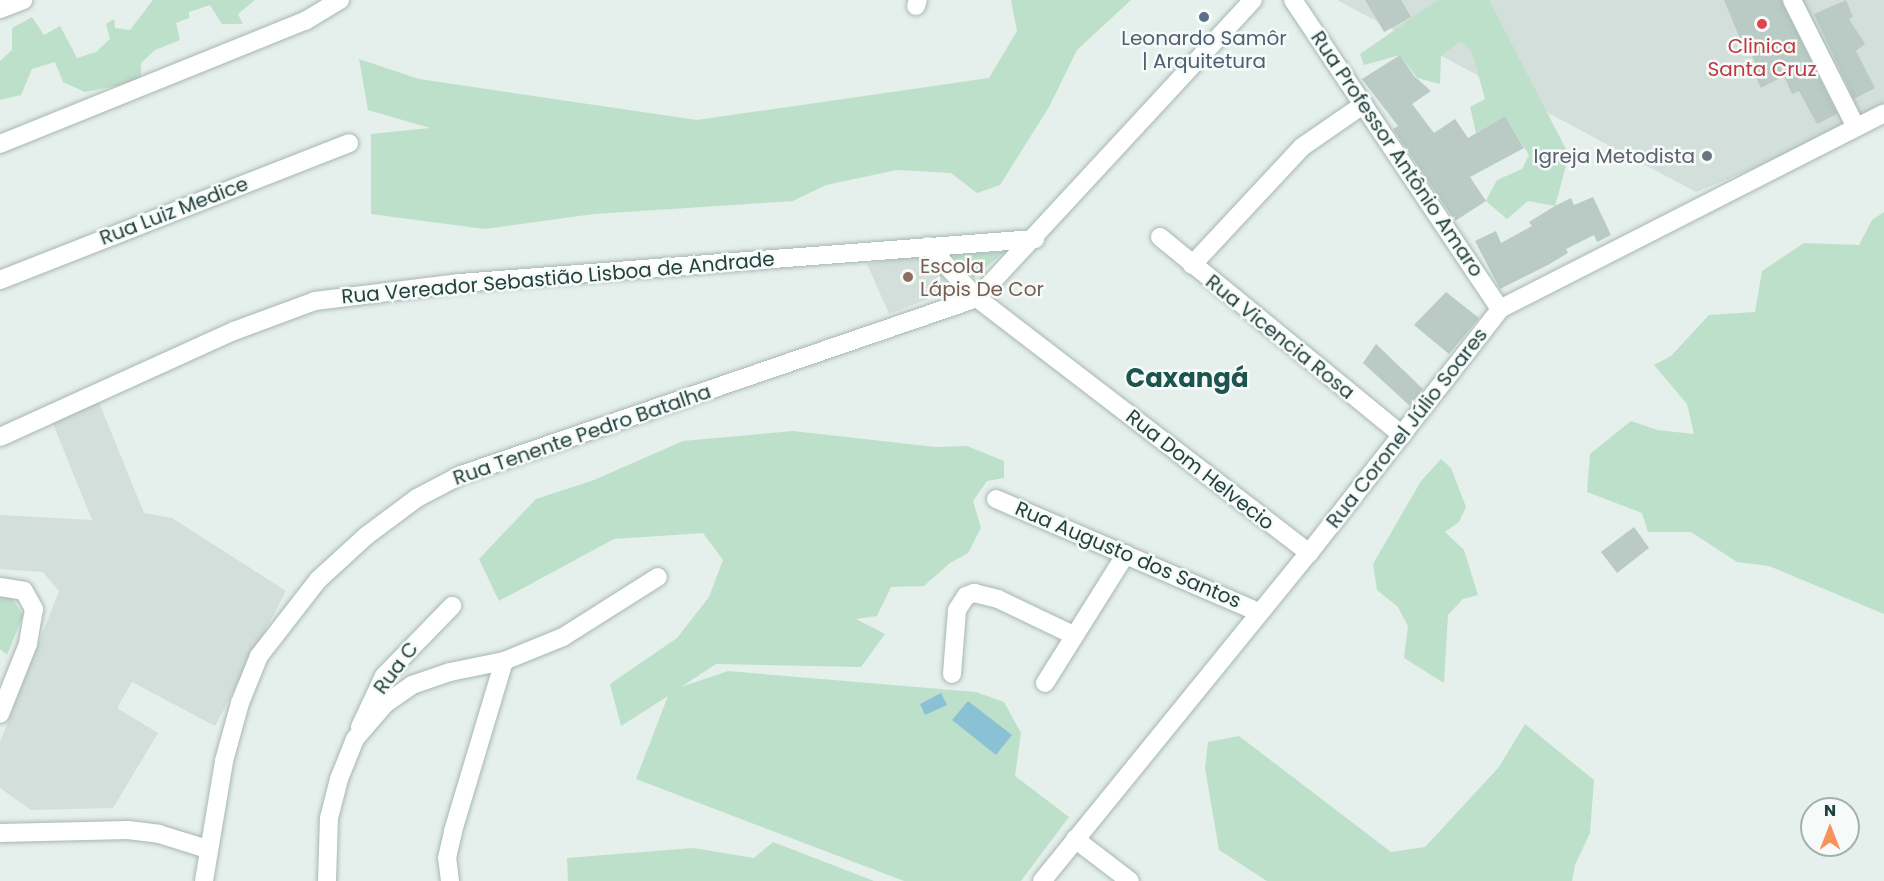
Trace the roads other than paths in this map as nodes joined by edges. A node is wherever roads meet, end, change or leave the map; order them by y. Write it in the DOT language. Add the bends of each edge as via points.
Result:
graph roads {
  1 [pos="23,0"];
  2 [pos="340,0"];
  3 [pos="1253,0"];
  4 [pos="1293,0"];
  5 [pos="1792,0"];
  6 [pos="0,9"];
  7 [pos="1364,104"];
  8 [pos="1884,113"];
  9 [pos="1856,127"];
  10 [pos="349,143"];
  11 [pos="0,144"];
  12 [pos="1160,237"];
  13 [pos="1035,238"];
  14 [pos="928,246"];
  15 [pos="1192,265"];
  16 [pos="0,280"];
  17 [pos="977,297"];
  18 [pos="1500,309"];
  19 [pos="1402,435"];
  20 [pos="0,437"];
  21 [pos="996,499"];
  22 [pos="1309,553"];
  23 [pos="1126,554"];
  24 [pos="658,577"];
  25 [pos="0,587"];
  26 [pos="452,606"];
  27 [pos="1259,612"];
  28 [pos="1073,635"];
  29 [pos="504,661"];
  30 [pos="952,674"];
  31 [pos="1045,683"];
  32 [pos="6,684"];
  33 [pos="0,714"];
  34 [pos="355,739"];
  35 [pos="0,833"];
  36 [pos="1075,838"];
  37 [pos="207,849"];
  38 [pos="204,881"];
  39 [pos="327,881"];
  40 [pos="450,881"];
  41 [pos="1042,881"];
  42 [pos="1130,881"];
  1 -- 6 [label="street"];
  2 -- 11 [label="street" via="305,21"];
  3 -- 13 [label="street"];
  4 -- 7 [label="street, Rua Professor Antônio Amaro"];
  5 -- 9 [label="street"];
  7 -- 15 [label="street" via="1302,147"];
  7 -- 18 [label="street, Rua Professor Antônio Amaro"];
  8 -- 9 [label="street, Rua Coronel Júlio Soares"];
  9 -- 18 [label="street, Rua Coronel Júlio Soares"];
  10 -- 16 [label="street, Rua Luiz Medice"];
  12 -- 15 [label="street, Rua Vicencia Rosa"];
  13 -- 14 [label="street, Rua Vereador Sebastião Lisboa de Andrade"];
  13 -- 17 [label="street"];
  14 -- 17 [label="street, Rua Dom Helvecio"];
  14 -- 20 [label="street, Rua Vereador Sebastião Lisboa de Andrade" via="460,283 315,302 234,331"];
  15 -- 19 [label="street, Rua Vicencia Rosa"];
  17 -- 22 [label="street, Rua Dom Helvecio"];
  17 -- 37 [label="street, Rua Tenente Pedro Batalha" via="461,475 417,498 366,536 318,580 259,656 240,703 224,761"];
  18 -- 19 [label="street, Rua Coronel Júlio Soares"];
  19 -- 22 [label="street, Rua Coronel Júlio Soares"];
  21 -- 23 [label="street, Rua Augusto dos Santos"];
  22 -- 27 [label="street, Rua Coronel Júlio Soares"];
  23 -- 27 [label="street, Rua Augusto dos Santos"];
  23 -- 28 [label="street"];
  24 -- 29 [label="street" via="563,637"];
  25 -- 32 [label="street" via="24,591 34,609 27,644"];
  26 -- 34 [label="street, Rua C" via="384,676"];
  27 -- 36 [label="street, Rua Coronel Júlio Soares"];
  28 -- 30 [label="street" via="998,598 974,593 966,596 957,610"];
  28 -- 31 [label="street"];
  29 -- 34 [label="street" via="412,685 385,704"];
  29 -- 40 [label="street" via="453,831 447,858"];
  32 -- 33 [label="street"];
  34 -- 39 [label="street, Rua C" via="329,818"];
  35 -- 37 [label="street" via="128,830 159,834"];
  36 -- 41 [label="street, Rua Coronel Júlio Soares"];
  36 -- 42 [label="street"];
  37 -- 38 [label="street, Rua Tenente Pedro Batalha"];
}
